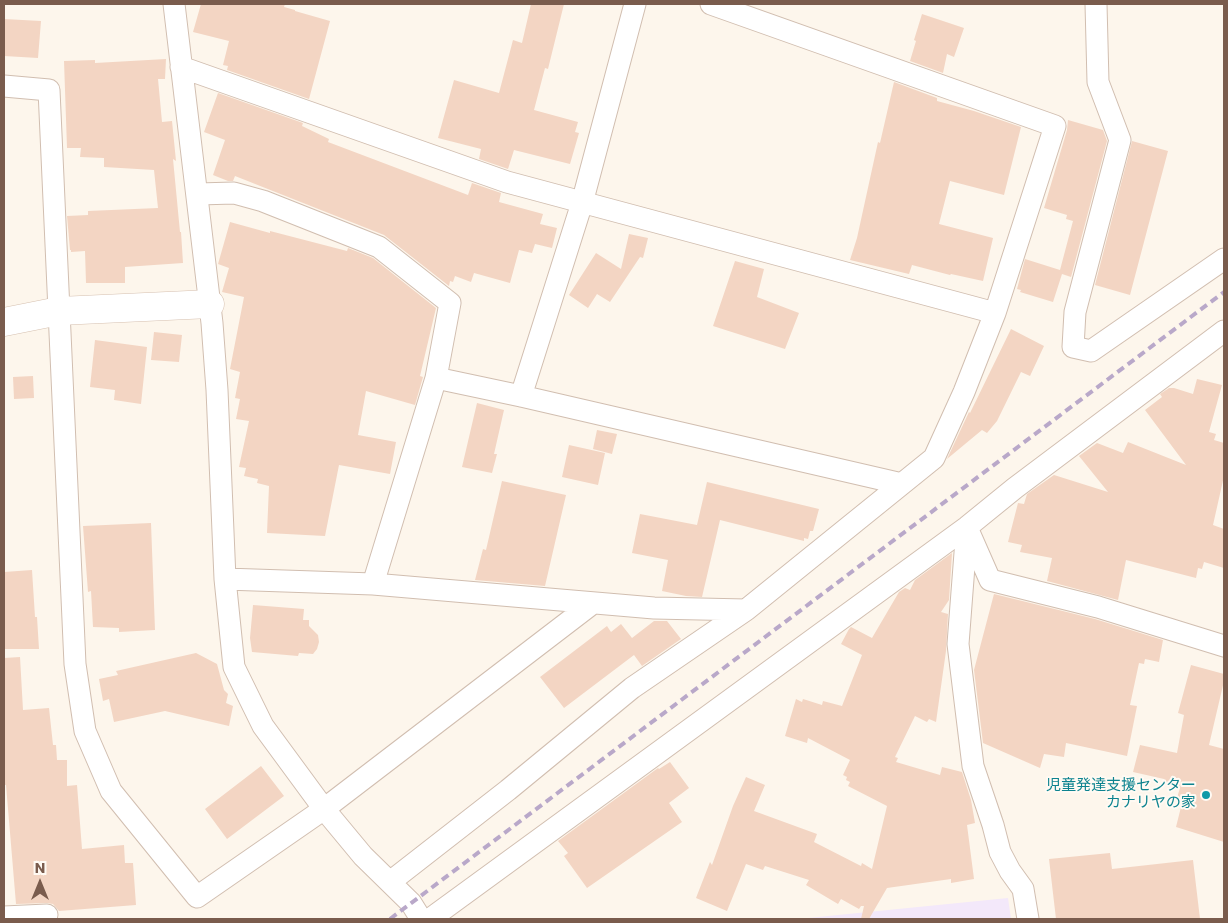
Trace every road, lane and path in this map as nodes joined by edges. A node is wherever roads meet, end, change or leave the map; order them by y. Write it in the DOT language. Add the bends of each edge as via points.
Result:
graph roads {
  1 [pos="174,4"];
  2 [pos="635,4"];
  3 [pos="711,4"];
  4 [pos="1096,4"];
  5 [pos="181,66"];
  6 [pos="4,86"];
  7 [pos="198,194"];
  8 [pos="582,203"];
  9 [pos="1224,259"];
  10 [pos="210,304"];
  11 [pos="59,311"];
  12 [pos="994,313"];
  13 [pos="4,322"];
  14 [pos="1224,331"];
  15 [pos="436,378"];
  16 [pos="521,396"];
  17 [pos="902,484"];
  18 [pos="967,527"];
  19 [pos="225,579"];
  20 [pos="373,584"];
  21 [pos="593,603"];
  22 [pos="746,610"];
  23 [pos="1224,646"];
  24 [pos="324,809"];
  25 [pos="390,882"];
  26 [pos="48,916"];
  27 [pos="4,917"];
  28 [pos="421,919"];
  29 [pos="430,919"];
  30 [pos="1028,919"];
  1 -- 5 [label="street"];
  2 -- 8 [label="street"];
  3 -- 12 [label="street" via="1055,126"];
  4 -- 9 [label="street" via="1098,82 1120,140 1075,312 1073,347 1091,351"];
  5 -- 7 [label="street"];
  5 -- 8 [label="street" via="507,182"];
  6 -- 11 [label="street" via="49,90"];
  7 -- 10 [label="street"];
  7 -- 15 [label="street" via="234,193 263,201 379,246 450,303"];
  8 -- 12 [label="street"];
  8 -- 16 [label="street"];
  10 -- 11 [label="street"];
  10 -- 19 [label="street"];
  11 -- 13 [label="street"];
  11 -- 24 [label="street" via="75,664 85,731 111,791 197,897"];
  12 -- 17 [label="street" via="934,458"];
  14 -- 18 [label="street"];
  15 -- 16 [label="street"];
  15 -- 20 [label="street"];
  16 -- 17 [label="street"];
  17 -- 22 [label="street"];
  18 -- 23 [label="street" via="990,580 1098,607"];
  18 -- 29 [label="street"];
  18 -- 30 [label="street" via="958,644 973,766 1000,852 1023,889"];
  19 -- 20 [label="street"];
  19 -- 24 [label="street" via="234,667 263,726"];
  20 -- 21 [label="street"];
  21 -- 22 [label="street"];
  21 -- 24 [label="street"];
  22 -- 25 [label="street" via="632,688"];
  24 -- 25 [label="street"];
  25 -- 28 [label="street" via="411,903"];
  26 -- 27 [label="street"];
}
